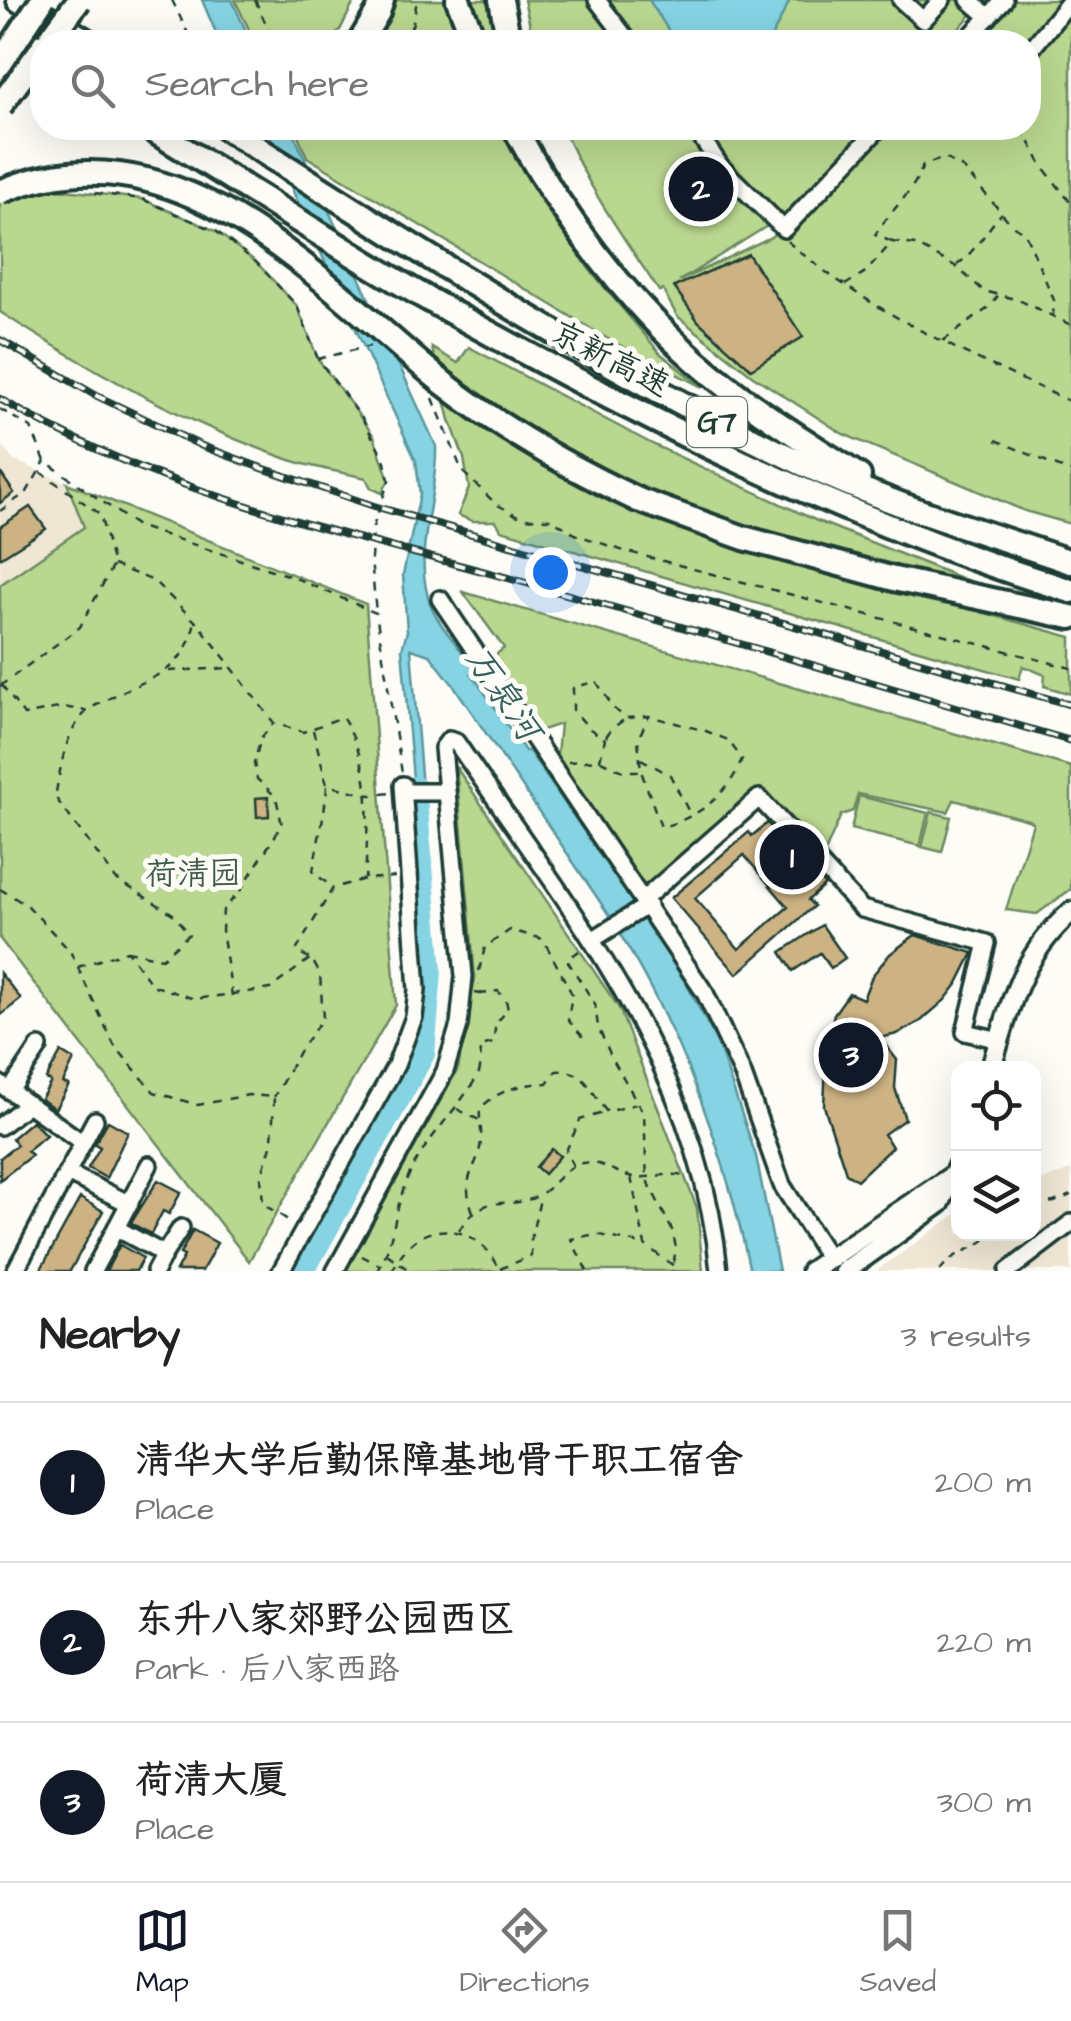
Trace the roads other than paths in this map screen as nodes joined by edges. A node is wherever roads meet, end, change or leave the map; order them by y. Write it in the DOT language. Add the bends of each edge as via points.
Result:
graph roads {
  1 [pos="8,0"];
  2 [pos="19,0"];
  3 [pos="42,0"];
  4 [pos="80,0"];
  5 [pos="382,0"];
  6 [pos="458,0"];
  7 [pos="501,0"];
  8 [pos="597,0"];
  9 [pos="901,0"];
  10 [pos="942,0"];
  11 [pos="968,0"];
  12 [pos="1004,0"];
  13 [pos="1071,0"];
  14 [pos="0,12"];
  15 [pos="989,16"];
  16 [pos="57,30"];
  17 [pos="68,30"];
  18 [pos="367,30"];
  19 [pos="470,30"];
  20 [pos="507,30"];
  21 [pos="620,30"];
  22 [pos="976,30"];
  23 [pos="1041,37"];
  24 [pos="0,38"];
  25 [pos="30,56"];
  26 [pos="0,64"];
  27 [pos="30,66"];
  28 [pos="0,106"];
  29 [pos="169,140"];
  30 [pos="245,140"];
  31 [pos="523,140"];
  32 [pos="537,140"];
  33 [pos="704,140"];
  34 [pos="868,140"];
  35 [pos="0,192"];
  36 [pos="563,204"];
  37 [pos="904,504"];
  38 [pos="1071,562"];
  39 [pos="1071,592"];
  40 [pos="440,599"];
  41 [pos="1071,616"];
  42 [pos="439,792"];
  43 [pos="646,902"];
  44 [pos="1071,912"];
  45 [pos="592,940"];
  46 [pos="1000,1040"];
  47 [pos="39,1047"];
  48 [pos="993,1061"];
  49 [pos="5,1088"];
  50 [pos="28,1104"];
  51 [pos="95,1120"];
  52 [pos="0,1126"];
  53 [pos="83,1142"];
  54 [pos="150,1164"];
  55 [pos="67,1172"];
  56 [pos="951,1174"];
  57 [pos="951,1180"];
  58 [pos="130,1204"];
  59 [pos="1071,1223"];
  60 [pos="116,1228"];
  61 [pos="182,1228"];
  62 [pos="164,1254"];
  63 [pos="829,1259"];
  64 [pos="15,1271"];
  65 [pos="93,1271"];
  66 [pos="155,1271"];
  67 [pos="280,1271"];
  68 [pos="335,1271"];
  69 [pos="718,1271"];
  70 [pos="810,1271"];
  71 [pos="845,1271"];
  72 [pos="1008,1271"];
  1 -- 14 [label="highway"];
  2 -- 17 [label="highway"];
  3 -- 26 [label="highway, bridge"];
  4 -- 16 [label="highway, bridge"];
  5 -- 18 [label="highway"];
  6 -- 19 [label="highway"];
  7 -- 20 [label="highway"];
  8 -- 21 [label="street"];
  9 -- 10 [label="street" via="923,20"];
  11 -- 15 [label="street"];
  12 -- 15 [label="street"];
  13 -- 23 [label="street"];
  15 -- 22 [label="street"];
  24 -- 25 [label="highway"];
  27 -- 28 [label="highway, bridge"];
  29 -- 39 [label="highway, 京新高速 / G7" via="426,297 587,384 834,504"];
  30 -- 37 [label="highway, 京新高速 / G7" via="548,332 805,465"];
  31 -- 36 [label="highway"];
  32 -- 36 [label="highway"];
  33 -- 34 [label="street" via="784,228"];
  35 -- 41 [label="highway, bridge" via="40,179 100,173 162,183 220,207 302,264 500,424 638,500 894,580"];
  36 -- 37 [label="highway" via="600,259 696,361 771,419"];
  37 -- 38 [label="highway, 京新高速 / G7"];
  40 -- 43 [label="street"];
  42 -- 45 [label="street" via="449,740"];
  42 -- 67 [label="street" via="405,789 417,990 410,1028"];
  42 -- 68 [label="street" via="464,990 459,1025 445,1072"];
  43 -- 45 [label="street"];
  43 -- 46 [label="street" via="760,798 862,909 988,943 965,1032"];
  43 -- 63 [label="street" via="705,993 782,1185"];
  44 -- 46 [label="main road" via="1018,980"];
  45 -- 69 [label="street" via="646,1030 674,1094 703,1182"];
  46 -- 48 [label="main road"];
  47 -- 49 [label="street"];
  49 -- 50 [label="street"];
  50 -- 52 [label="street"];
  50 -- 53 [label="street"];
  51 -- 53 [label="street"];
  53 -- 55 [label="street"];
  54 -- 58 [label="street"];
  55 -- 58 [label="street"];
  55 -- 64 [label="street"];
  56 -- 63 [label="main road"];
  57 -- 71 [label="main road" via="940,1203"];
  58 -- 60 [label="street"];
  59 -- 72 [label="street"];
  60 -- 62 [label="street"];
  60 -- 65 [label="street"];
  61 -- 62 [label="street"];
  62 -- 66 [label="street"];
  63 -- 70 [label="main road"];
}
